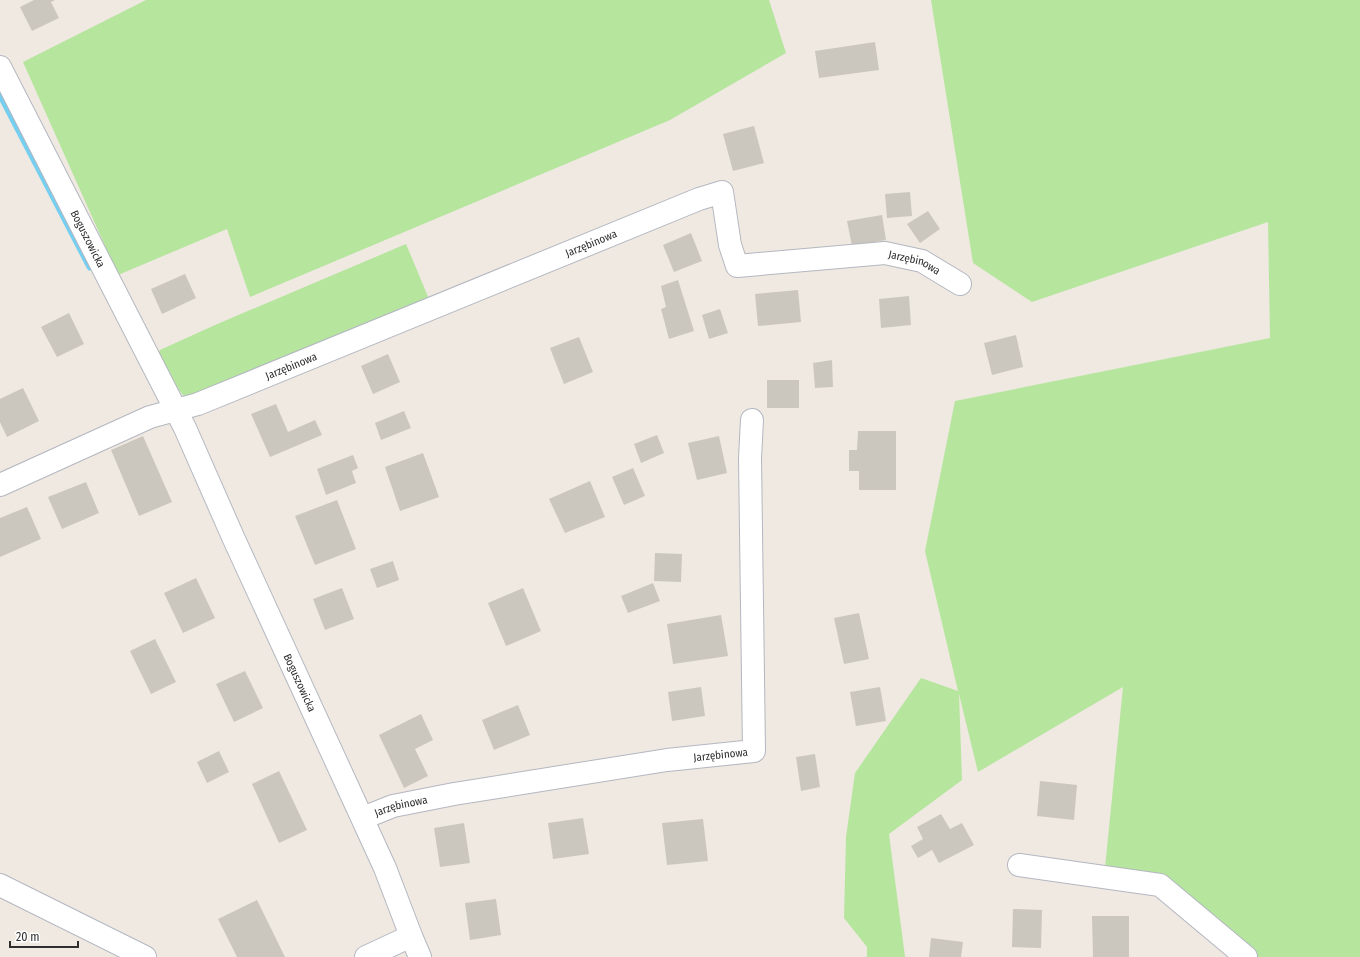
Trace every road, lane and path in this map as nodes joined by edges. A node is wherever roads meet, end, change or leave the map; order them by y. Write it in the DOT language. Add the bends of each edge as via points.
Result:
graph roads {
  1 [pos="0,67"];
  2 [pos="960,284"];
  3 [pos="176,410"];
  4 [pos="752,420"];
  5 [pos="0,485"];
  6 [pos="363,818"];
  7 [pos="1019,865"];
  8 [pos="0,885"];
  9 [pos="410,936"];
  10 [pos="118,952"];
  11 [pos="145,957"];
  12 [pos="366,957"];
  13 [pos="420,957"];
  14 [pos="1246,957"];
  1 -- 3 [label="street, Boguszowicka"];
  2 -- 3 [label="street, Jarzębinowa" via="922,261 885,253 737,266 730,245 722,192 699,199 205,401"];
  3 -- 5 [label="street" via="150,417"];
  3 -- 6 [label="street, Boguszowicka"];
  4 -- 6 [label="street, Jarzębinowa" via="750,458 754,751 667,760 454,794 393,806"];
  6 -- 9 [label="street, Boguszowicka"];
  7 -- 14 [label="street" via="1160,885"];
  8 -- 10 [label="street"];
  9 -- 12 [label="street"];
  9 -- 13 [label="street, Boguszowicka"];
  10 -- 11 [label="street"];
}
